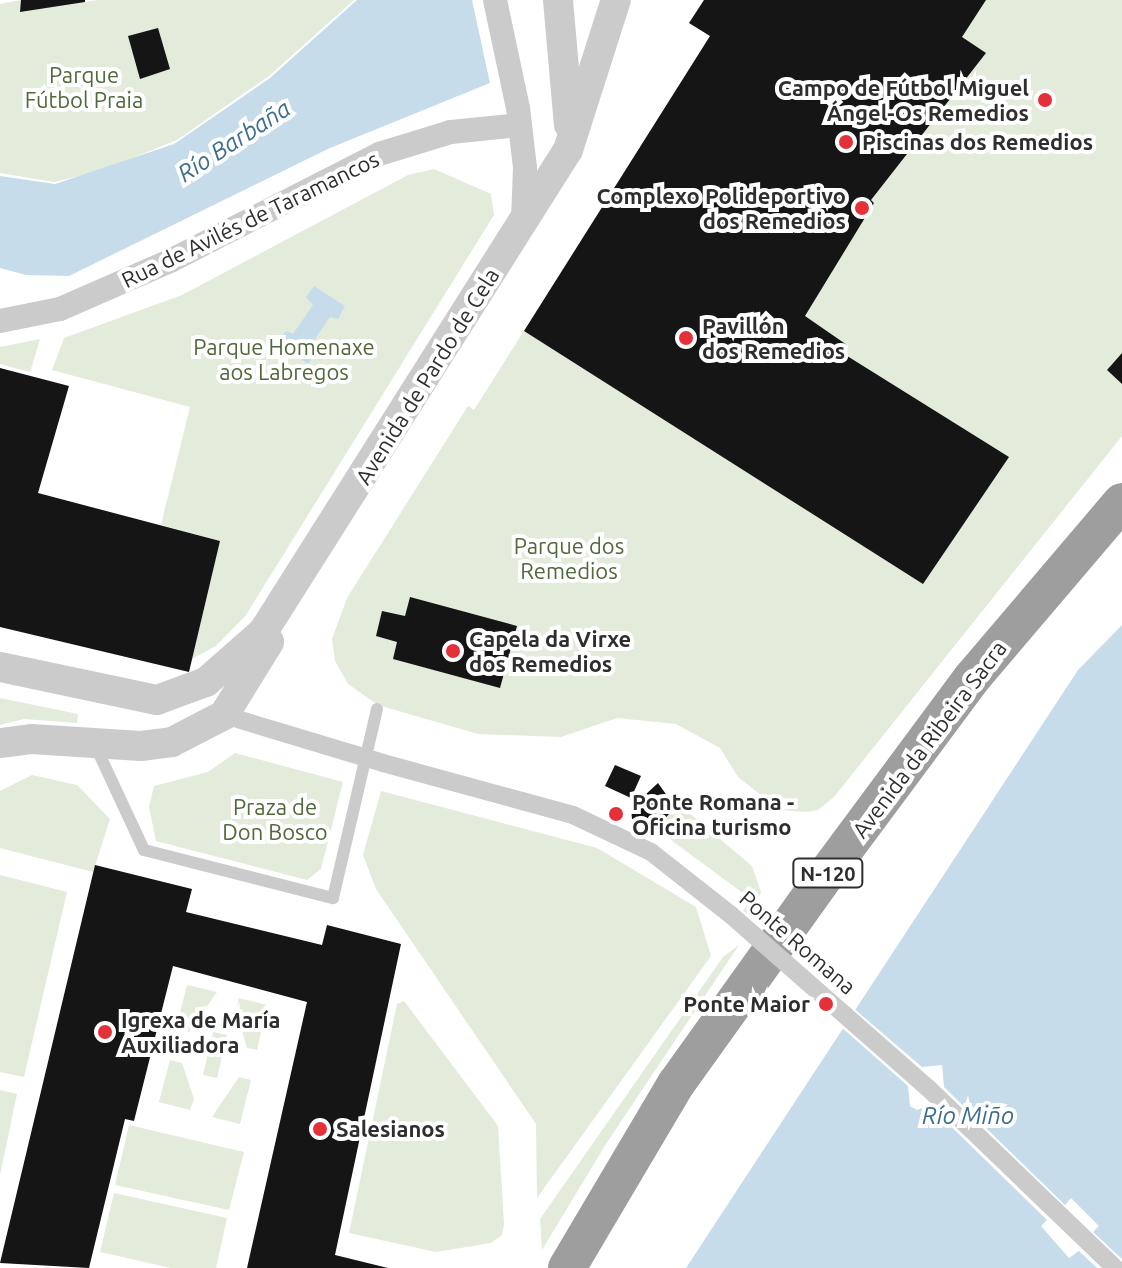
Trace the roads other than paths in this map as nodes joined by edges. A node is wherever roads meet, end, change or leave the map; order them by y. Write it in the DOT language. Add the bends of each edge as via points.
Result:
graph roads {
  1 [pos="495,0"];
  2 [pos="558,0"];
  3 [pos="616,0"];
  4 [pos="514,119"];
  5 [pos="554,175"];
  6 [pos="522,224"];
  7 [pos="0,321"];
  8 [pos="1122,502"];
  9 [pos="301,578"];
  10 [pos="0,667"];
  11 [pos="377,709"];
  12 [pos="224,715"];
  13 [pos="31,739"];
  14 [pos="0,743"];
  15 [pos="95,745"];
  16 [pos="0,753"];
  17 [pos="374,761"];
  18 [pos="567,1268"];
  19 [pos="1115,1268"];
  1 -- 4 [label="street"];
  2 -- 5 [label="street, Avenida de Pardo de Cela" via="571,108"];
  3 -- 5 [label="street, Avenida de Pardo de Cela" via="579,128"];
  4 -- 6 [label="street" via="526,197"];
  4 -- 7 [label="street, Rua de Avilés de Taramancos" via="379,154 144,273 60,309"];
  5 -- 6 [label="street, Avenida de Pardo de Cela"];
  6 -- 9 [label="street, Avenida de Pardo de Cela"];
  8 -- 18 [label="highway, Avenida da Ribeira Sacra / N-120" via="972,678 810,896 676,1084"];
  9 -- 10 [label="street, Avenida de Pardo de Cela" via="238,659 176,695 142,700"];
  9 -- 12 [label="street, Avenida de Pardo de Cela"];
  11 -- 17 [label="lane"];
  12 -- 15 [label="street" via="172,742"];
  12 -- 17 [label="street, Ponte Romana"];
  13 -- 14 [label="street"];
  13 -- 15 [label="street"];
  13 -- 16 [label="lane"];
  15 -- 17 [label="lane" via="144,850 333,898"];
  17 -- 19 [label="street, Ponte Romana, bridge" via="573,815 651,852 928,1088"];
}
